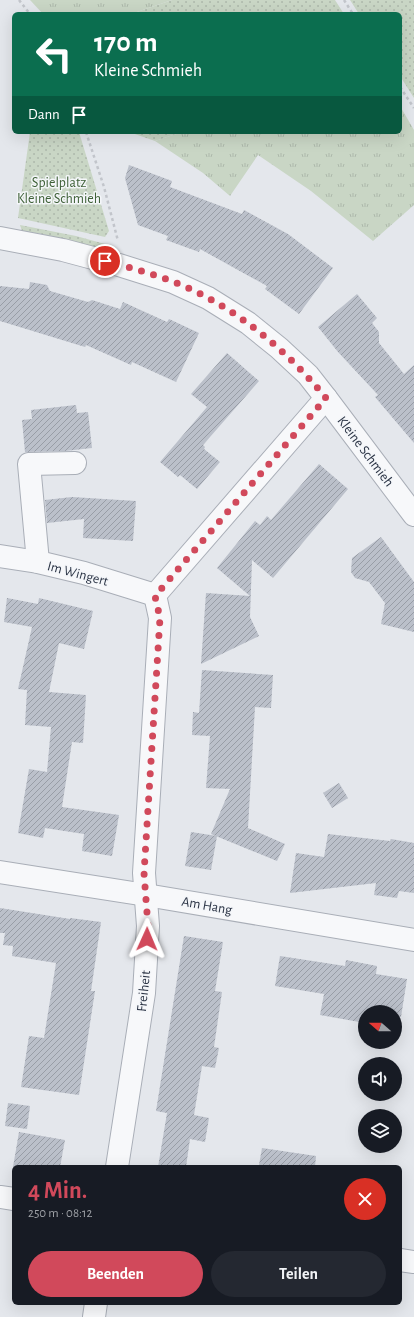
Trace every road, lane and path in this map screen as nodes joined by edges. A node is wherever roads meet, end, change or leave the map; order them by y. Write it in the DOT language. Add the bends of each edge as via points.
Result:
graph roads {
  1 [pos="19,0"];
  2 [pos="344,0"];
  3 [pos="28,12"];
  4 [pos="352,12"];
  5 [pos="402,90"];
  6 [pos="414,108"];
  7 [pos="87,134"];
  8 [pos="0,238"];
  9 [pos="119,264"];
  10 [pos="326,398"];
  11 [pos="75,463"];
  12 [pos="414,515"];
  13 [pos="0,556"];
  14 [pos="38,562"];
  15 [pos="155,596"];
  16 [pos="0,872"];
  17 [pos="146,895"];
  18 [pos="414,940"];
  19 [pos="117,1165"];
  20 [pos="0,1197"];
  21 [pos="12,1199"];
  22 [pos="402,1260"];
  23 [pos="414,1262"];
  24 [pos="96,1305"];
  25 [pos="94,1317"];
  1 -- 3 [label="path"];
  2 -- 4 [label="path"];
  5 -- 6 [label="path"];
  7 -- 9 [label="path" via="120,249"];
  8 -- 9 [label="street, Kleine Schmieh"];
  9 -- 10 [label="street, Kleine Schmieh" via="173,282 208,298 248,323 308,375"];
  10 -- 12 [label="street, Kleine Schmieh"];
  10 -- 15 [label="street"];
  11 -- 14 [label="street" via="29,464"];
  13 -- 14 [label="street, Im Wingert"];
  14 -- 15 [label="street, Im Wingert" via="84,573"];
  15 -- 17 [label="street, Freiheit" via="160,618 144,873"];
  16 -- 17 [label="street, Am Hang"];
  17 -- 18 [label="street, Am Hang"];
  17 -- 19 [label="street, Freiheit" via="148,926 144,993"];
  20 -- 21 [label="street"];
  22 -- 23 [label="street"];
  24 -- 25 [label="street"];
}
